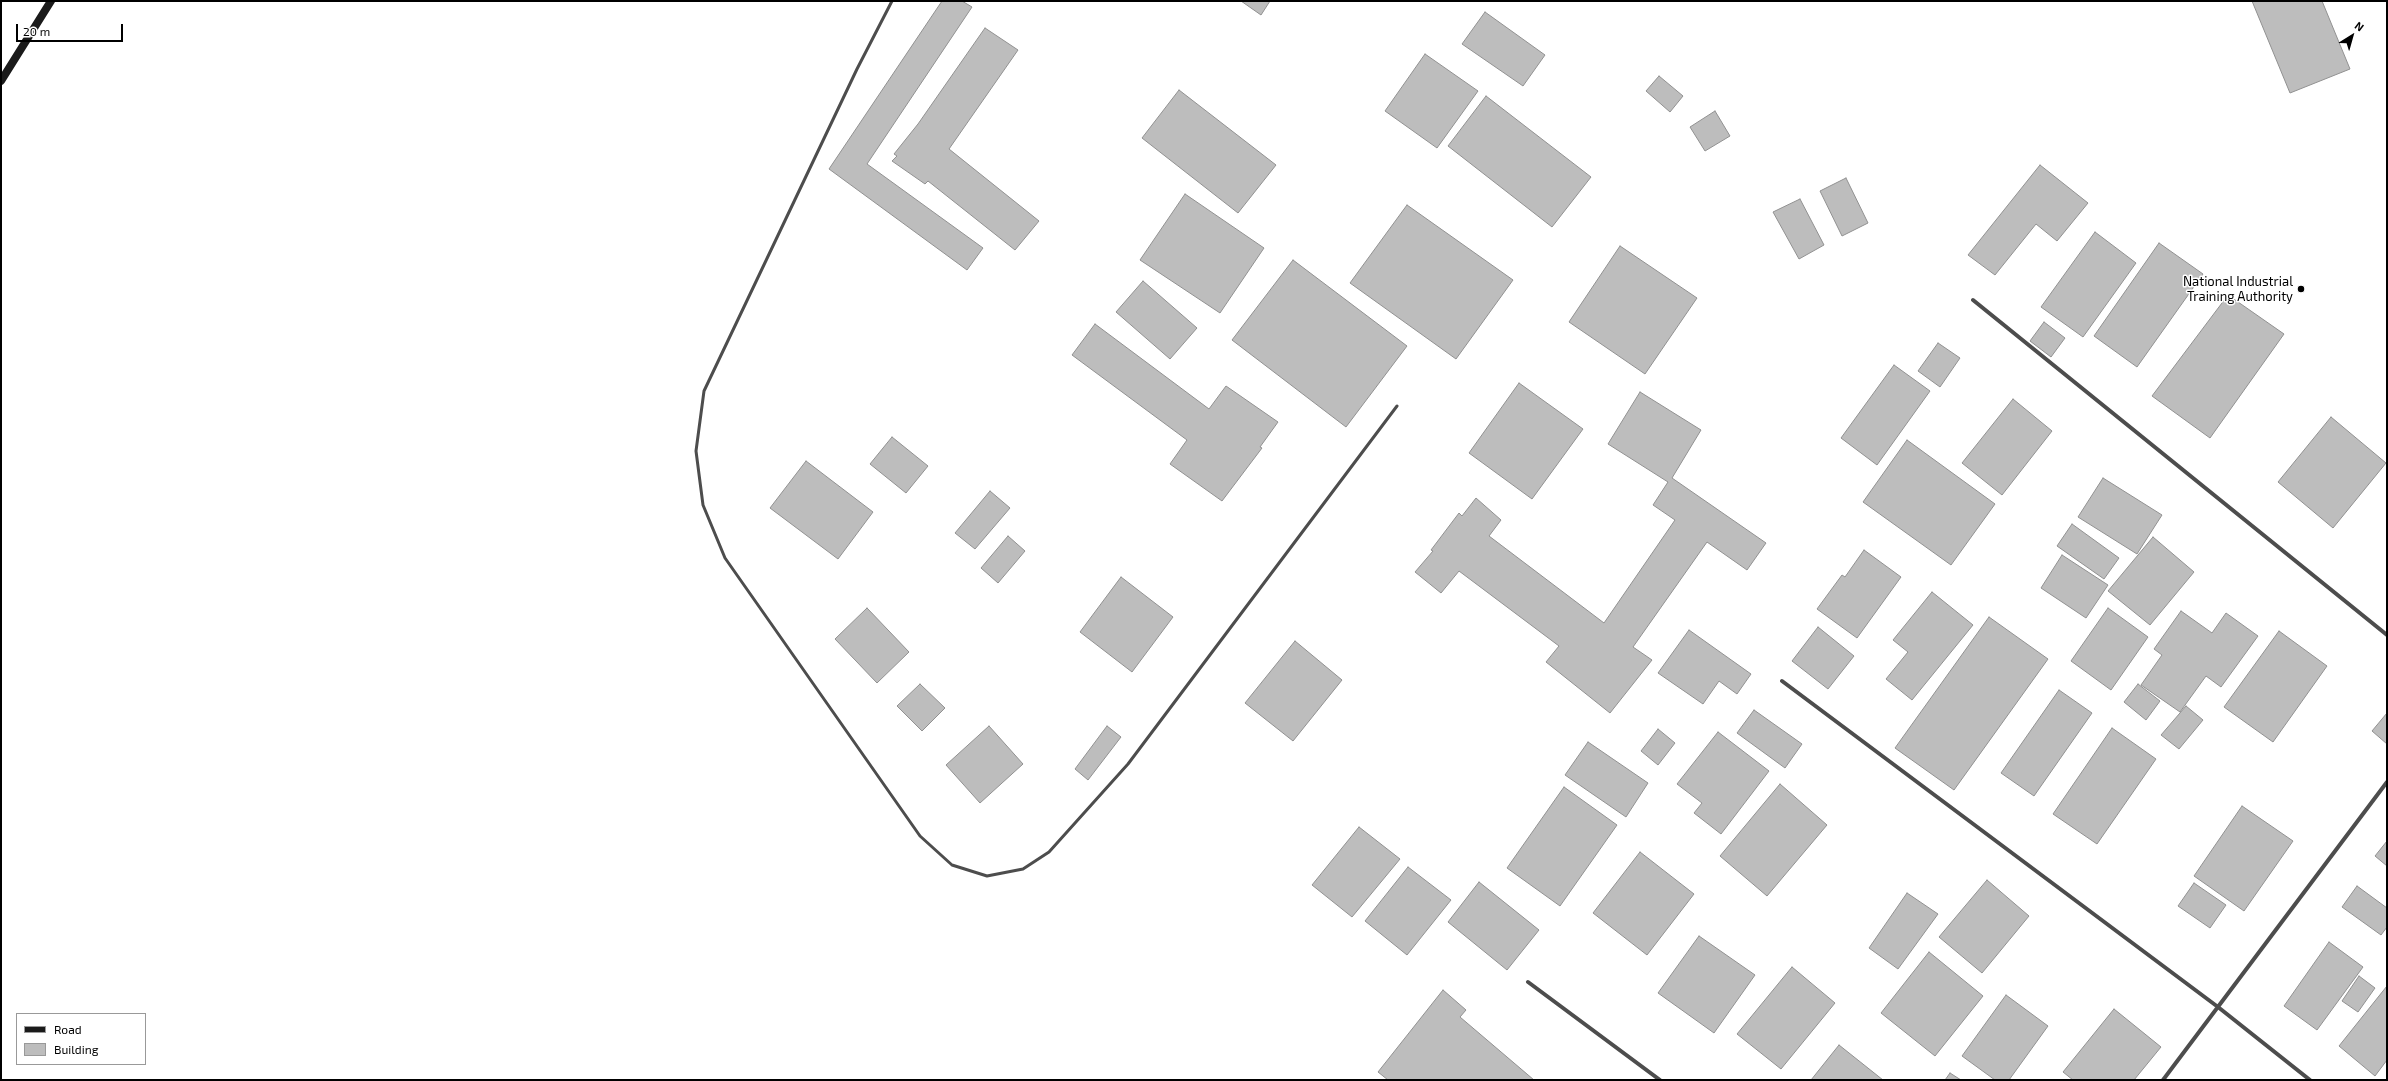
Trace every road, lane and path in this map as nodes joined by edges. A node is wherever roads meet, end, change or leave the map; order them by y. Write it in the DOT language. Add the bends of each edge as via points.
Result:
graph roads {
  1 [pos="51,1"];
  2 [pos="892,1"];
  3 [pos="1,81"];
  4 [pos="1973,300"];
  5 [pos="1397,406"];
  6 [pos="2387,634"];
  7 [pos="1782,681"];
  8 [pos="2387,782"];
  9 [pos="1528,982"];
  10 [pos="2218,1007"];
  11 [pos="1660,1080"];
  12 [pos="2163,1080"];
  13 [pos="2310,1080"];
  1 -- 3 [label="main road"];
  2 -- 5 [label="lane" via="857,69 704,391 696,450 702,505 725,558 920,836 952,865 988,876 1023,869 1049,852 1128,764"];
  4 -- 6 [label="street"];
  7 -- 10 [label="street"];
  8 -- 10 [label="street"];
  9 -- 11 [label="street"];
  10 -- 12 [label="street"];
  10 -- 13 [label="street"];
}
